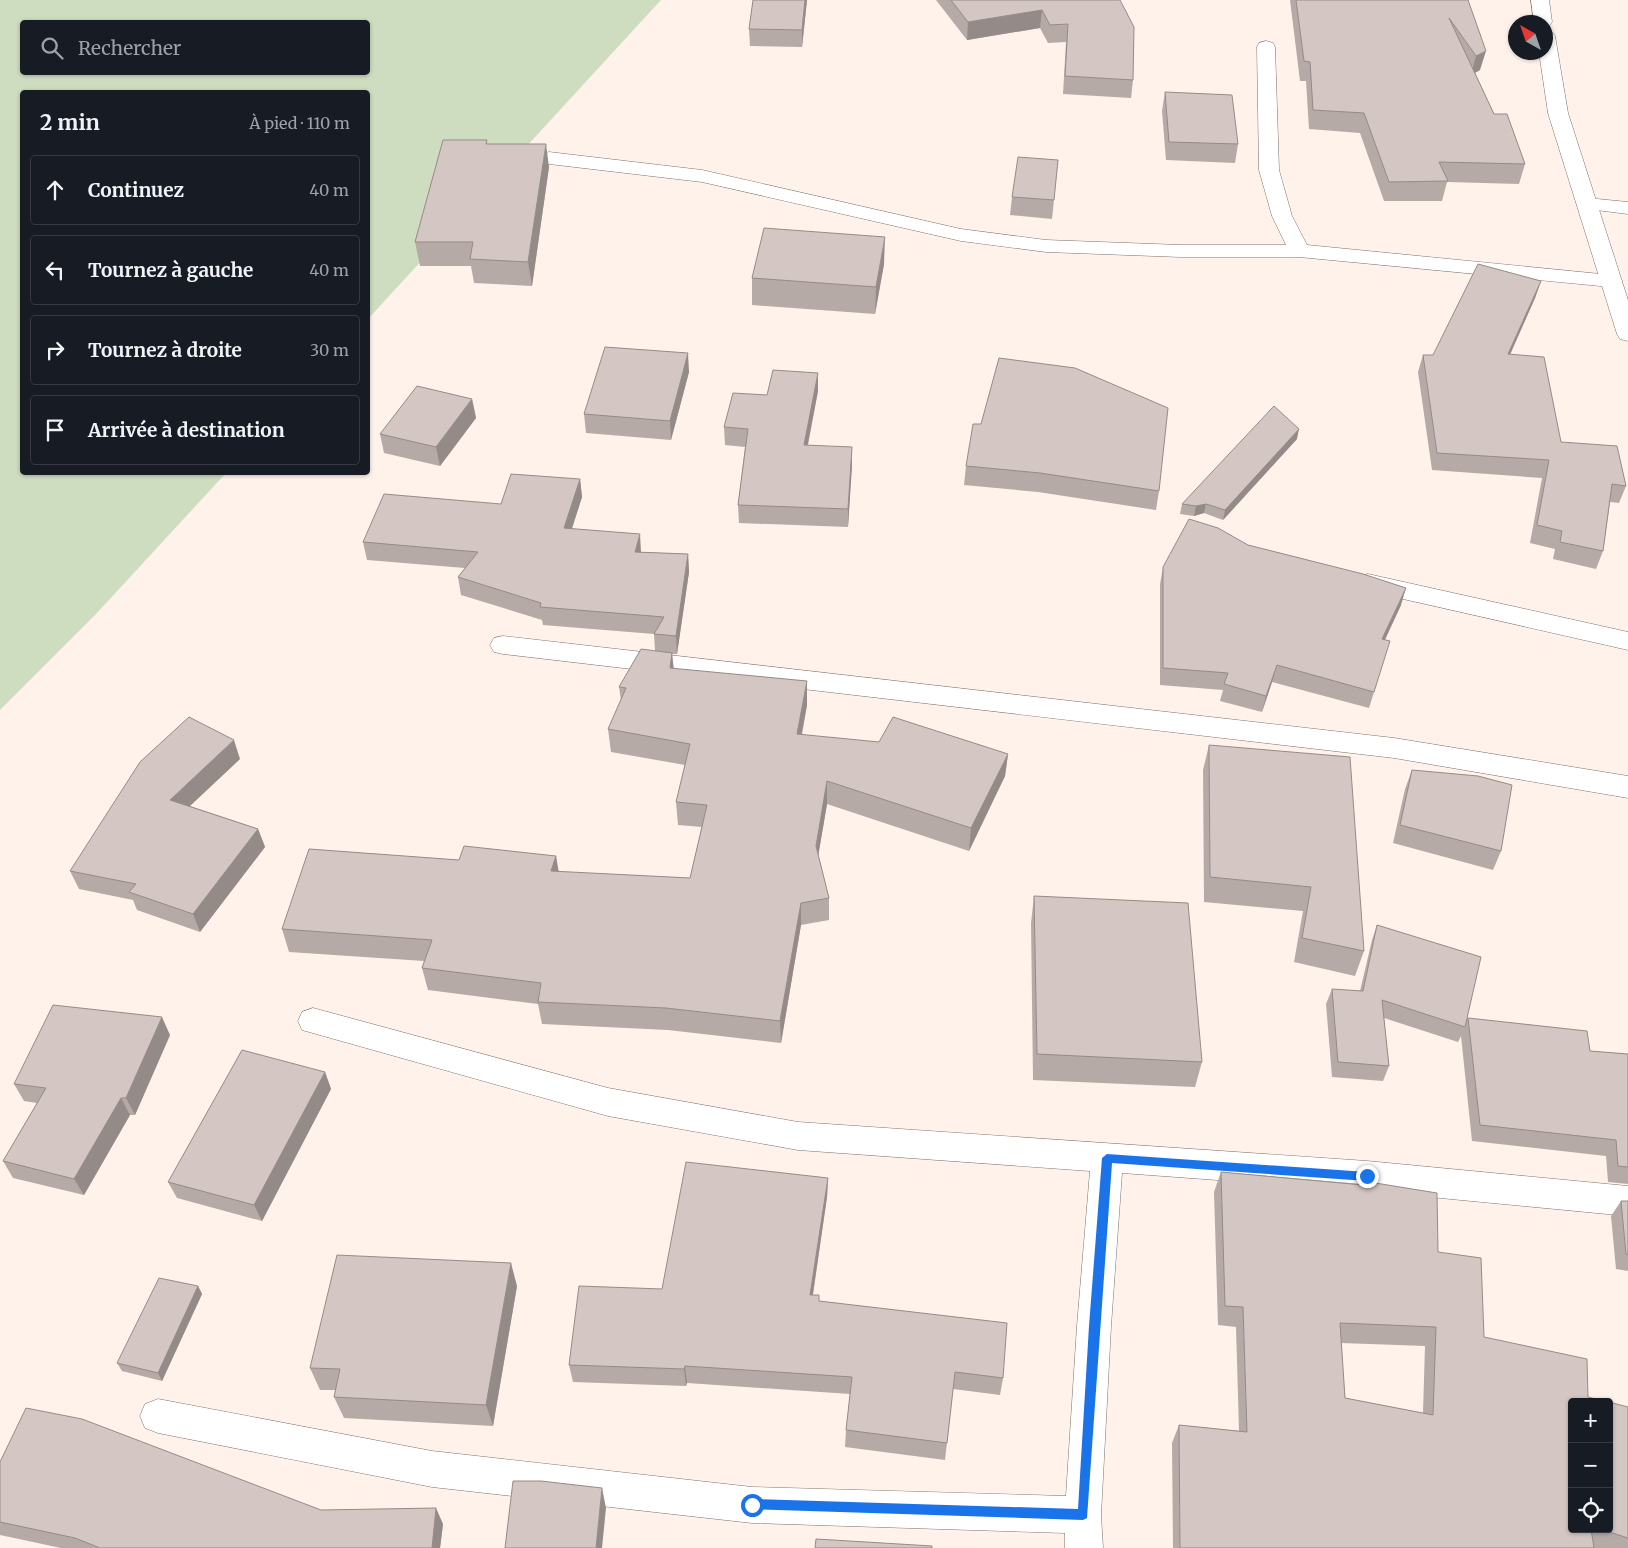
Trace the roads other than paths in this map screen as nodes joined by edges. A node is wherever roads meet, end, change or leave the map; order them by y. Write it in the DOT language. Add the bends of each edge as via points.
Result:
graph roads {
  1 [pos="1540,0"];
  2 [pos="1542,15"];
  3 [pos="1266,47"];
  4 [pos="1550,60"];
  5 [pos="548,158"];
  6 [pos="1587,204"];
  7 [pos="1628,208"];
  8 [pos="1299,251"];
  9 [pos="1611,281"];
  10 [pos="1628,334"];
  11 [pos="1341,576"];
  12 [pos="1628,641"];
  13 [pos="503,645"];
  14 [pos="1628,787"];
  15 [pos="313,1021"];
  16 [pos="1107,1158"];
  17 [pos="1628,1201"];
  18 [pos="158,1416"];
  19 [pos="1083,1531"];
  1 -- 2 [label="street"];
  3 -- 8 [label="street" via="1269,170 1282,216"];
  4 -- 6 [label="street" via="1558,113"];
  5 -- 8 [label="street" via="702,176 961,235 1036,244 1181,251"];
  6 -- 7 [label="street"];
  6 -- 9 [label="street"];
  8 -- 9 [label="street"];
  9 -- 10 [label="street"];
  11 -- 12 [label="street"];
  13 -- 14 [label="street" via="1394,748"];
  15 -- 16 [label="street" via="608,1102 789,1134"];
  16 -- 17 [label="street" via="1367,1176"];
  16 -- 19 [label="street"];
  18 -- 19 [label="street" via="432,1469 752,1505"];
}
